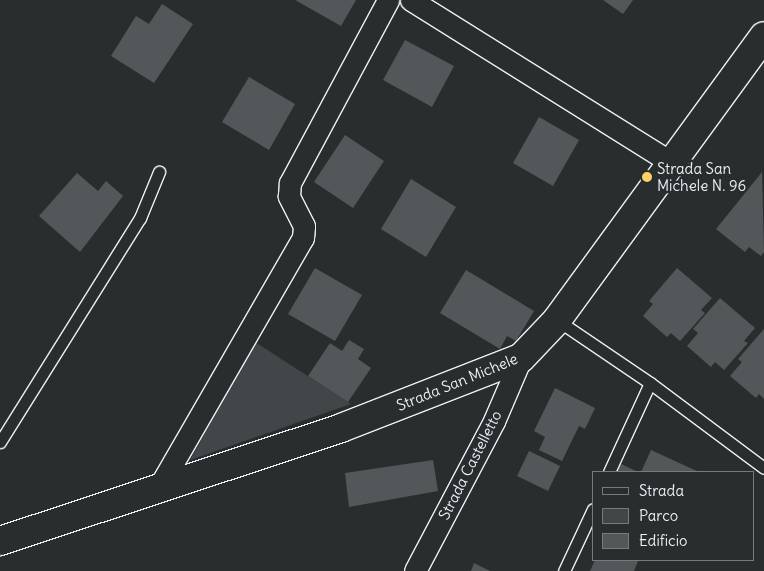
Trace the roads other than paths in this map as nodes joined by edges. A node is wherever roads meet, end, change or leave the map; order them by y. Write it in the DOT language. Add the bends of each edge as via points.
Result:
graph roads {
  1 [pos="388,0"];
  2 [pos="411,0"];
  3 [pos="764,36"];
  4 [pos="672,163"];
  5 [pos="159,172"];
  6 [pos="557,320"];
  7 [pos="521,358"];
  8 [pos="650,383"];
  9 [pos="0,442"];
  10 [pos="764,468"];
  11 [pos="610,471"];
  12 [pos="159,487"];
  13 [pos="592,511"];
  14 [pos="0,541"];
  15 [pos="415,571"];
  16 [pos="564,571"];
  1 -- 12 [label="street" via="290,183 289,196 304,226 303,238"];
  2 -- 4 [label="street"];
  3 -- 4 [label="street, Strada San Michele"];
  4 -- 6 [label="street, Strada San Michele"];
  5 -- 9 [label="lane" via="140,218"];
  6 -- 7 [label="street, Strada San Michele"];
  6 -- 8 [label="lane"];
  7 -- 12 [label="street, Strada San Michele" via="341,428"];
  7 -- 15 [label="street, Strada Castelletto" via="494,421"];
  8 -- 10 [label="lane"];
  8 -- 11 [label="lane"];
  12 -- 14 [label="street, Strada San Michele"];
  13 -- 16 [label="lane"];
}
